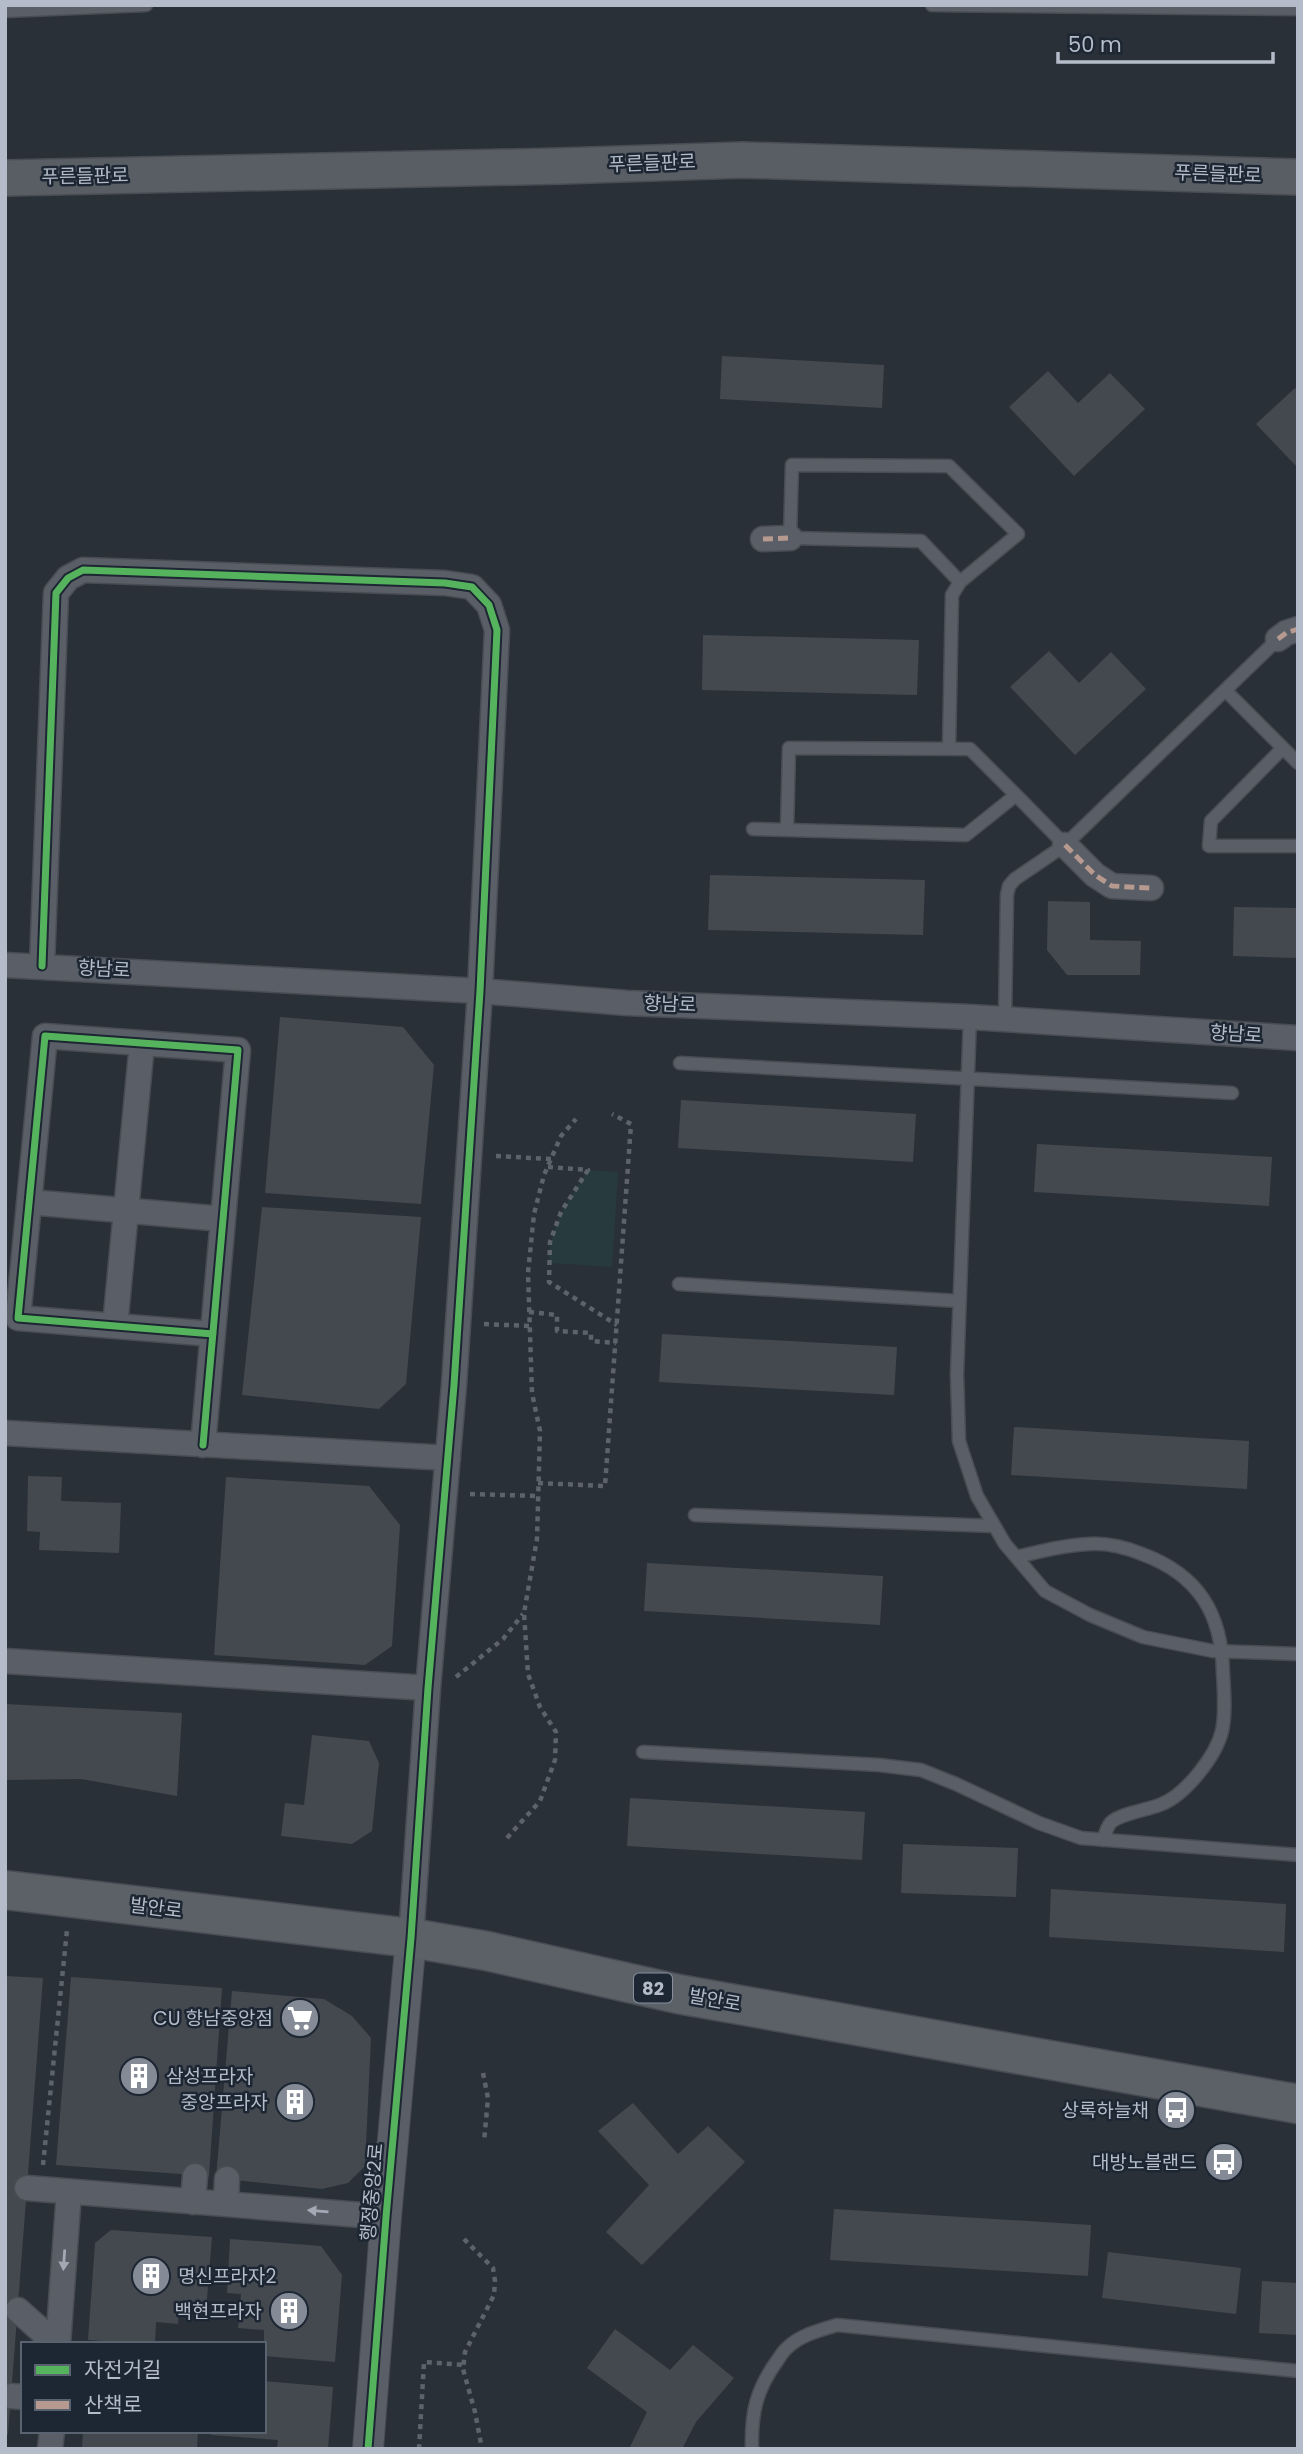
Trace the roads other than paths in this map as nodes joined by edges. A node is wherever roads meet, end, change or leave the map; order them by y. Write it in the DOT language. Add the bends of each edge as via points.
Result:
graph roads {
  1 [pos="146,5"];
  2 [pos="932,5"];
  3 [pos="1298,9"];
  4 [pos="5,10"];
  5 [pos="1298,177"];
  6 [pos="5,178"];
  7 [pos="790,538"];
  8 [pos="763,539"];
  9 [pos="960,582"];
  10 [pos="1288,634"];
  11 [pos="1226,690"];
  12 [pos="1283,748"];
  13 [pos="949,749"];
  14 [pos="1298,763"];
  15 [pos="1016,794"];
  16 [pos="753,829"];
  17 [pos="787,830"];
  18 [pos="1065,845"];
  19 [pos="1298,846"];
  20 [pos="1151,888"];
  21 [pos="5,965"];
  22 [pos="42,966"];
  23 [pos="480,991"];
  24 [pos="970,1017"];
  25 [pos="1005,1019"];
  26 [pos="1298,1038"];
  27 [pos="142,1043"];
  28 [pos="680,1063"];
  29 [pos="968,1079"];
  30 [pos="1232,1093"];
  31 [pos="29,1202"];
  32 [pos="126,1210"];
  33 [pos="223,1219"];
  34 [pos="679,1284"];
  35 [pos="959,1301"];
  36 [pos="115,1326"];
  37 [pos="213,1334"];
  38 [pos="5,1433"];
  39 [pos="203,1444"];
  40 [pos="448,1458"];
  41 [pos="695,1516"];
  42 [pos="994,1526"];
  43 [pos="1017,1557"];
  44 [pos="1223,1651"];
  45 [pos="1298,1654"];
  46 [pos="5,1661"];
  47 [pos="428,1688"];
  48 [pos="643,1752"];
  49 [pos="1103,1840"];
  50 [pos="1298,1855"];
  51 [pos="5,1890"];
  52 [pos="411,1938"];
  53 [pos="1298,2104"];
  54 [pos="195,2176"];
  55 [pos="34,2189"];
  56 [pos="69,2192"];
  57 [pos="193,2202"];
  58 [pos="386,2217"];
  59 [pos="18,2310"];
  60 [pos="55,2342"];
  61 [pos="57,2342"];
  62 [pos="1298,2371"];
  63 [pos="368,2449"];
  64 [pos="752,2449"];
  1 -- 4 [label="lane"];
  2 -- 3 [label="lane"];
  5 -- 6 [label="main road, 푸른들판로" via="743,160"];
  7 -- 8 [label="street"];
  7 -- 9 [label="lane" via="921,541"];
  7 -- 9 [label="lane" via="792,466 949,466 1018,534"];
  9 -- 13 [label="lane" via="952,595"];
  10 -- 11 [label="lane"];
  11 -- 12 [label="lane"];
  11 -- 18 [label="lane"];
  12 -- 14 [label="lane"];
  12 -- 19 [label="lane" via="1211,821 1209,846"];
  13 -- 15 [label="lane" via="970,749"];
  13 -- 17 [label="lane" via="789,748"];
  15 -- 17 [label="lane" via="966,835"];
  15 -- 18 [label="lane"];
  16 -- 17 [label="lane"];
  18 -- 20 [label="street" via="1095,876 1112,886"];
  18 -- 25 [label="lane" via="1009,886"];
  21 -- 22 [label="street, 향남로"];
  22 -- 23 [label="street, 향남로"];
  22 -- 23 [label="street" via="56,593 68,578 83,570 445,583 472,587 489,604 497,630"];
  23 -- 24 [label="street, 향남로" via="627,1003"];
  23 -- 40 [label="street"];
  24 -- 25 [label="street, 향남로"];
  24 -- 29 [label="lane"];
  25 -- 26 [label="street, 향남로"];
  27 -- 31 [label="street" via="45,1036"];
  27 -- 32 [label="street"];
  27 -- 33 [label="street" via="238,1050"];
  28 -- 29 [label="lane"];
  29 -- 30 [label="lane"];
  29 -- 35 [label="lane"];
  31 -- 32 [label="street"];
  31 -- 36 [label="street" via="18,1318"];
  32 -- 33 [label="street"];
  32 -- 36 [label="street"];
  33 -- 37 [label="street"];
  34 -- 35 [label="lane"];
  35 -- 42 [label="lane" via="959,1441 977,1496"];
  36 -- 37 [label="street"];
  37 -- 39 [label="street"];
  38 -- 39 [label="street"];
  39 -- 40 [label="street"];
  40 -- 47 [label="street"];
  41 -- 42 [label="lane"];
  42 -- 43 [label="lane"];
  43 -- 44 [label="lane" via="1045,1591 1090,1615 1143,1637"];
  43 -- 44 [label="lane" via="1093,1544 1129,1549 1164,1562 1199,1591 1219,1631"];
  44 -- 45 [label="lane"];
  44 -- 49 [label="lane" via="1222,1732 1211,1758 1165,1803 1110,1823"];
  46 -- 47 [label="street"];
  47 -- 52 [label="street"];
  48 -- 49 [label="lane" via="921,1770 1039,1823 1081,1838"];
  49 -- 50 [label="lane"];
  51 -- 52 [label="main road, 발안로 / 82"];
  52 -- 53 [label="main road, 발안로 / 82" via="678,1994"];
  52 -- 58 [label="street, 행정중앙2로"];
  54 -- 57 [label="street"];
  55 -- 56 [label="street"];
  56 -- 57 [label="street"];
  56 -- 61 [label="street, one-way"];
  58 -- 57 [label="street, one-way" via="226,2191"];
  58 -- 63 [label="street, 행정중앙2로"];
  59 -- 60 [label="street"];
  62 -- 64 [label="lane" via="837,2325 814,2331 787,2347 765,2378 755,2401"];
}
